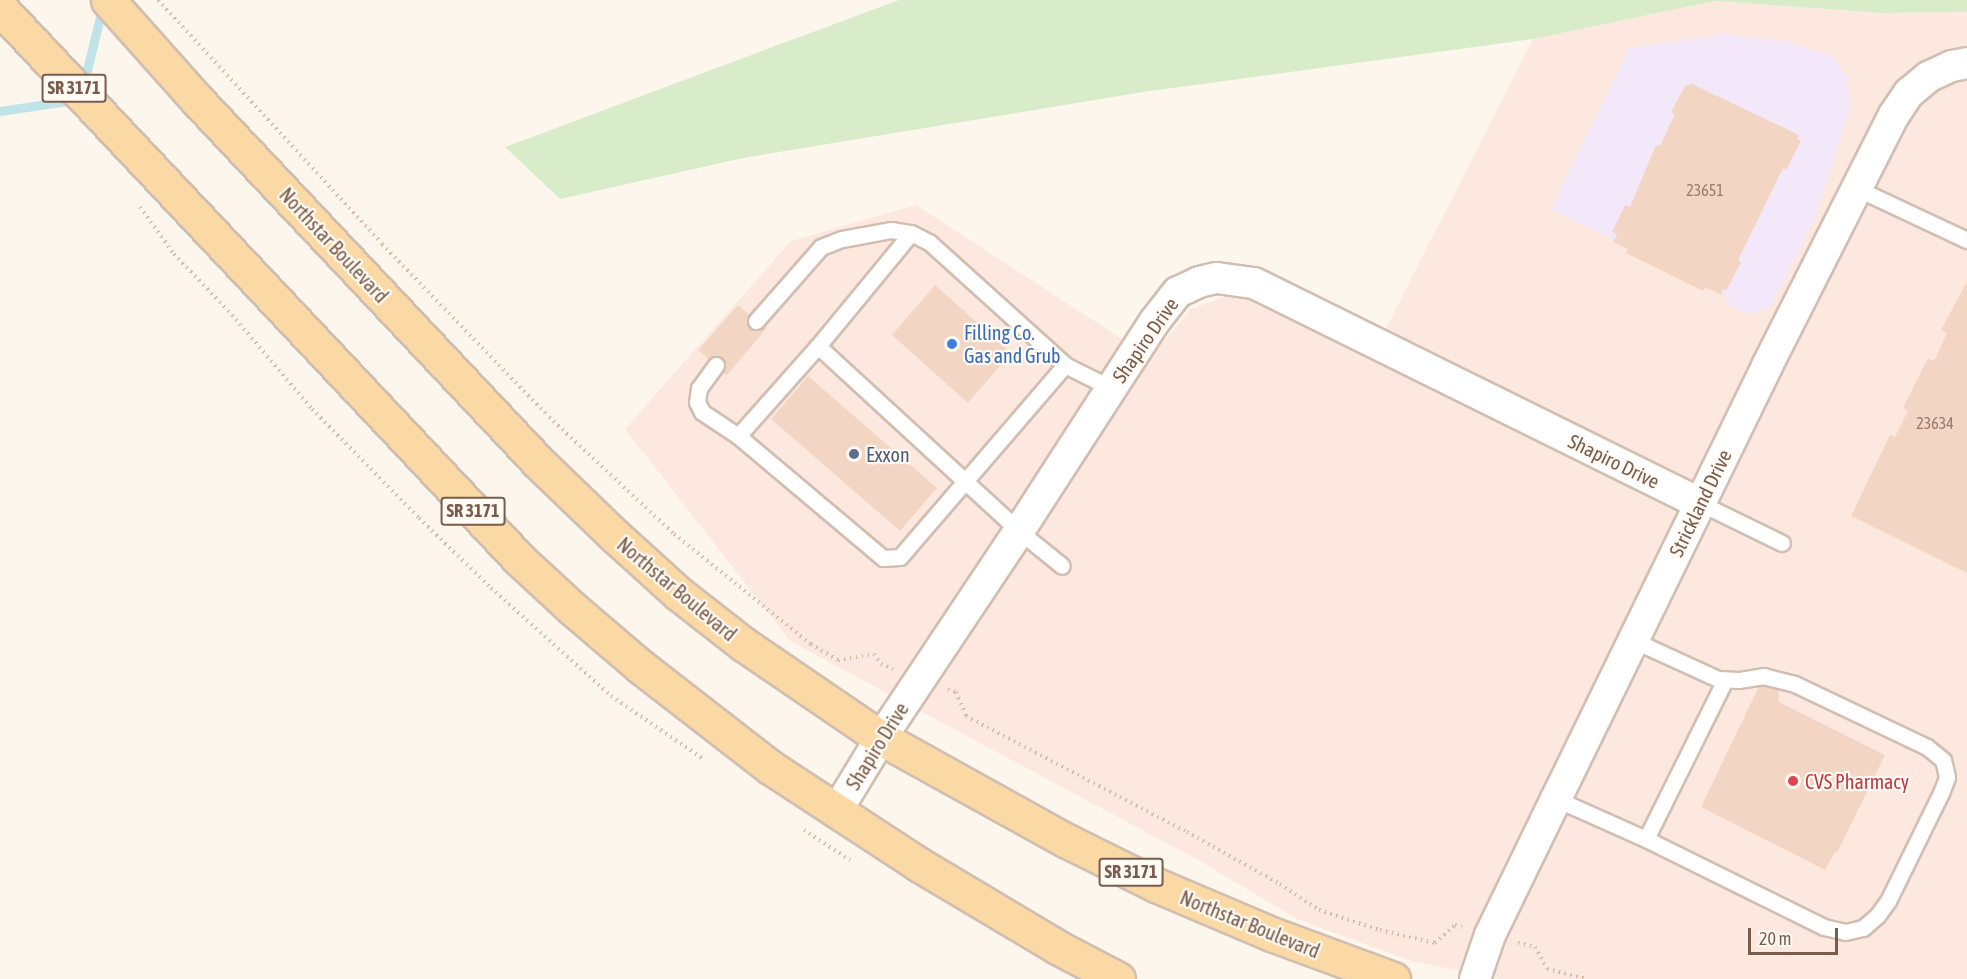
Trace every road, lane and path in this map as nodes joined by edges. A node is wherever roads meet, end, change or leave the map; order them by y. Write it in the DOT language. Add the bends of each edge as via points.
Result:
graph roads {
  1 [pos="108,0"];
  2 [pos="158,0"];
  3 [pos="0,8"];
  4 [pos="1967,63"];
  5 [pos="1858,189"];
  6 [pos="911,233"];
  7 [pos="1967,240"];
  8 [pos="756,321"];
  9 [pos="818,346"];
  10 [pos="716,365"];
  11 [pos="1065,365"];
  12 [pos="1111,388"];
  13 [pos="738,436"];
  14 [pos="966,482"];
  15 [pos="1700,503"];
  16 [pos="1020,531"];
  17 [pos="1782,543"];
  18 [pos="1062,566"];
  19 [pos="1633,640"];
  20 [pos="919,680"];
  21 [pos="1725,680"];
  22 [pos="881,738"];
  23 [pos="1556,799"];
  24 [pos="837,812"];
  25 [pos="1646,839"];
  26 [pos="1490,935"];
  27 [pos="1118,979"];
  28 [pos="1393,979"];
  29 [pos="1475,979"];
  30 [pos="1587,979"];
  1 -- 22 [label="main road, Northstar Boulevard / SR 3171" via="536,460 615,536 679,594 743,644"];
  2 -- 20 [label="path" via="549,417 674,534 811,644 838,660 874,654 881,664"];
  3 -- 24 [label="main road, SR 3171" via="520,560 710,721"];
  4 -- 5 [label="street, Strickland Drive" via="1928,77 1910,93 1894,115"];
  5 -- 7 [label="lane"];
  5 -- 15 [label="street, Strickland Drive"];
  6 -- 8 [label="lane" via="891,230 821,247"];
  6 -- 9 [label="lane"];
  6 -- 11 [label="lane" via="929,242"];
  9 -- 13 [label="lane"];
  9 -- 14 [label="lane"];
  10 -- 13 [label="lane" via="699,388 697,402 702,412"];
  11 -- 12 [label="lane"];
  11 -- 14 [label="lane"];
  12 -- 15 [label="street, Shapiro Drive" via="1178,292 1199,282 1234,278 1254,282"];
  12 -- 16 [label="street, Shapiro Drive"];
  13 -- 14 [label="lane" via="883,558 900,557"];
  14 -- 16 [label="lane"];
  15 -- 17 [label="lane"];
  15 -- 19 [label="street, Strickland Drive"];
  16 -- 18 [label="lane"];
  16 -- 20 [label="street, Shapiro Drive"];
  19 -- 21 [label="lane"];
  19 -- 23 [label="street, Strickland Drive"];
  20 -- 22 [label="street, Shapiro Drive"];
  20 -- 26 [label="path" via="956,692 966,716 1186,832 1319,910 1435,943 1455,925"];
  21 -- 25 [label="lane"];
  21 -- 25 [label="lane" via="1764,676 1795,684 1927,747 1943,760 1947,777 1941,793 1888,901 1863,928 1845,932 1824,927"];
  22 -- 24 [label="street, Shapiro Drive"];
  22 -- 28 [label="main road, Northstar Boulevard / SR 3171" via="1156,885"];
  23 -- 25 [label="lane"];
  23 -- 26 [label="street, Strickland Drive"];
  24 -- 27 [label="main road, SR 3171" via="1056,947"];
  26 -- 29 [label="street, Strickland Drive"];
  26 -- 30 [label="path" via="1535,947 1547,969"];
}
